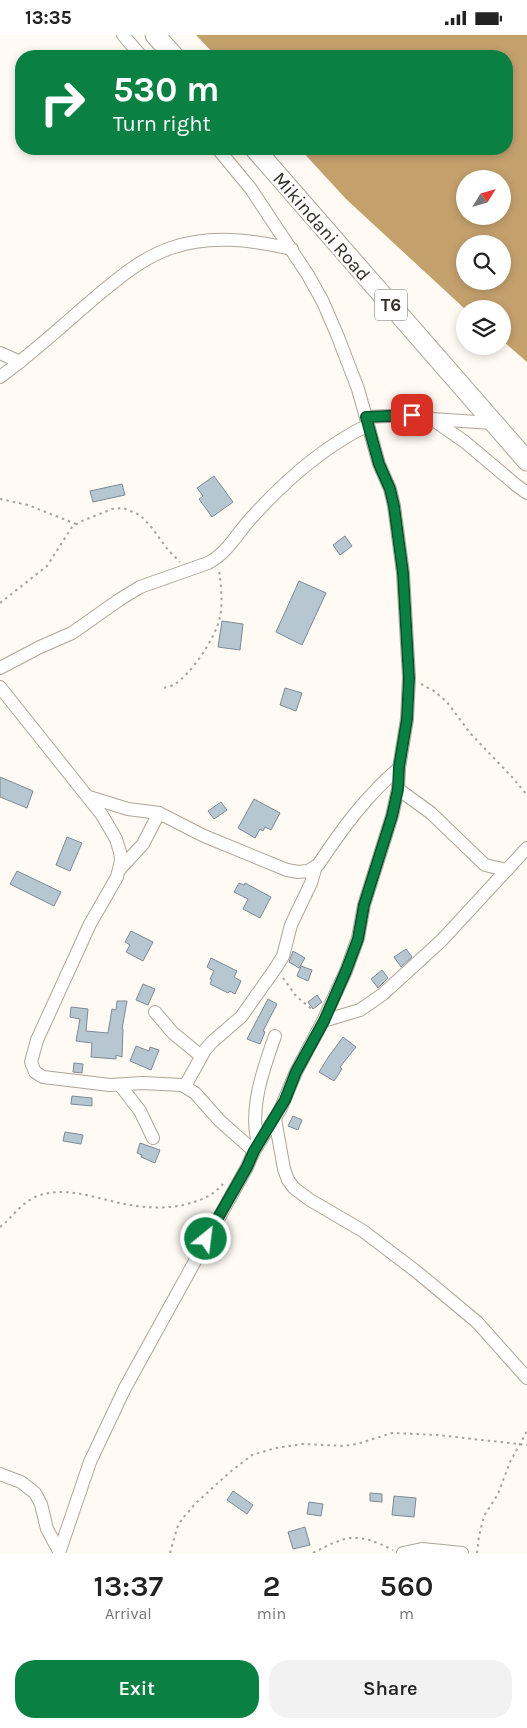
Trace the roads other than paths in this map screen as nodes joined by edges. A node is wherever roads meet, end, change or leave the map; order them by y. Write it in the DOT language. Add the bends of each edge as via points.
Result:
graph roads {
  1 [pos="123,35"];
  2 [pos="155,35"];
  3 [pos="136,50"];
  4 [pos="169,50"];
  5 [pos="223,155"];
  6 [pos="260,155"];
  7 [pos="292,249"];
  8 [pos="0,353"];
  9 [pos="20,362"];
  10 [pos="0,377"];
  11 [pos="432,419"];
  12 [pos="367,421"];
  13 [pos="492,423"];
  14 [pos="527,461"];
  15 [pos="527,493"];
  16 [pos="0,668"];
  17 [pos="0,687"];
  18 [pos="399,767"];
  19 [pos="398,789"];
  20 [pos="89,797"];
  21 [pos="158,813"];
  22 [pos="527,848"];
  23 [pos="316,867"];
  24 [pos="120,869"];
  25 [pos="506,871"];
  26 [pos="155,1012"];
  27 [pos="324,1021"];
  28 [pos="275,1036"];
  29 [pos="201,1056"];
  30 [pos="120,1085"];
  31 [pos="185,1086"];
  32 [pos="275,1119"];
  33 [pos="153,1138"];
  34 [pos="256,1148"];
  35 [pos="527,1378"];
  36 [pos="0,1474"];
  37 [pos="59,1552"];
  38 [pos="399,1552"];
  39 [pos="462,1553"];
  1 -- 3 [label="street"];
  2 -- 4 [label="highway"];
  5 -- 7 [label="street"];
  6 -- 13 [label="highway, Mikindani Road / T6"];
  7 -- 9 [label="street" via="240,240 195,242 149,257 127,271"];
  7 -- 12 [label="street" via="330,320 358,389"];
  8 -- 9 [label="street"];
  9 -- 10 [label="street"];
  11 -- 12 [label="street" via="412,415"];
  11 -- 13 [label="street"];
  11 -- 15 [label="street"];
  12 -- 16 [label="street" via="328,448 256,512 218,558 140,587 72,633"];
  12 -- 18 [label="street" via="396,514 403,573 409,678 407,719"];
  13 -- 14 [label="highway, Mikindani Road / T6"];
  17 -- 20 [label="street"];
  18 -- 19 [label="street"];
  18 -- 23 [label="street" via="364,801"];
  19 -- 25 [label="street" via="431,813 485,865"];
  19 -- 27 [label="street" via="364,905 358,939"];
  20 -- 21 [label="street" via="128,809"];
  20 -- 24 [label="street" via="116,839"];
  21 -- 23 [label="street" via="287,870 308,871"];
  21 -- 24 [label="street" via="143,844"];
  22 -- 25 [label="street"];
  23 -- 29 [label="street" via="275,969 241,1017 212,1041"];
  24 -- 30 [label="street" via="90,925 37,1040 31,1062 35,1072 43,1077"];
  25 -- 27 [label="street" via="442,940 383,995 360,1011"];
  26 -- 29 [label="street" via="173,1033"];
  27 -- 32 [label="street"];
  28 -- 34 [label="street" via="258,1091 254,1124"];
  29 -- 31 [label="street"];
  30 -- 31 [label="street" via="169,1083"];
  30 -- 33 [label="street" via="140,1111"];
  31 -- 34 [label="street" via="220,1121"];
  32 -- 34 [label="street"];
  32 -- 35 [label="street" via="284,1169 294,1187 363,1231 417,1271 477,1322"];
  34 -- 37 [label="street" via="107,1426 90,1462"];
  36 -- 37 [label="street" via="20,1482 35,1493"];
  38 -- 39 [label="street" via="422,1549"];
}
